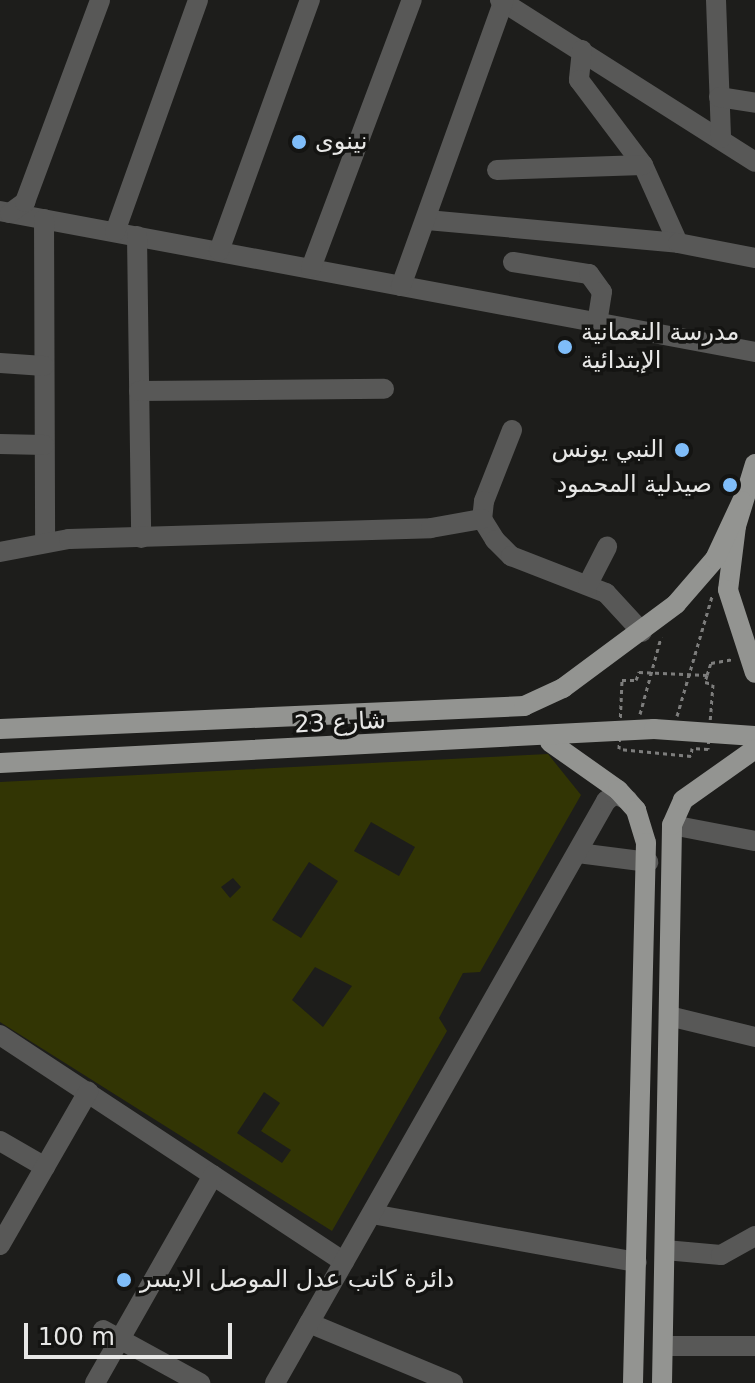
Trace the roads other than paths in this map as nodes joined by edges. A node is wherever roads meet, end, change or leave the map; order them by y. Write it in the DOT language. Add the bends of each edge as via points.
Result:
graph roads {
  1 [pos="100,0"];
  2 [pos="198,0"];
  3 [pos="310,0"];
  4 [pos="412,0"];
  5 [pos="716,0"];
  6 [pos="502,1"];
  7 [pos="582,50"];
  8 [pos="719,97"];
  9 [pos="755,103"];
  10 [pos="721,138"];
  11 [pos="755,162"];
  12 [pos="643,165"];
  13 [pos="497,170"];
  14 [pos="5,212"];
  15 [pos="44,219"];
  16 [pos="427,220"];
  17 [pos="115,232"];
  18 [pos="137,236"];
  19 [pos="678,243"];
  20 [pos="219,251"];
  21 [pos="755,258"];
  22 [pos="513,262"];
  23 [pos="311,268"];
  24 [pos="401,286"];
  25 [pos="598,318"];
  26 [pos="755,352"];
  27 [pos="0,363"];
  28 [pos="44,366"];
  29 [pos="384,389"];
  30 [pos="139,391"];
  31 [pos="512,430"];
  32 [pos="0,444"];
  33 [pos="44,445"];
  34 [pos="755,464"];
  35 [pos="742,501"];
  36 [pos="482,519"];
  37 [pos="141,538"];
  38 [pos="45,542"];
  39 [pos="607,547"];
  40 [pos="0,552"];
  41 [pos="588,584"];
  42 [pos="642,632"];
  43 [pos="752,665"];
  44 [pos="0,723"];
  45 [pos="51,727"];
  46 [pos="0,729"];
  47 [pos="755,736"];
  48 [pos="538,740"];
  49 [pos="755,749"];
  50 [pos="0,766"];
  51 [pos="628,800"];
  52 [pos="672,825"];
  53 [pos="755,841"];
  54 [pos="578,853"];
  55 [pos="648,862"];
  56 [pos="673,1017"];
  57 [pos="0,1035"];
  58 [pos="755,1037"];
  59 [pos="88,1092"];
  60 [pos="0,1141"];
  61 [pos="45,1167"];
  62 [pos="213,1175"];
  63 [pos="372,1214"];
  64 [pos="755,1236"];
  65 [pos="0,1245"];
  66 [pos="665,1250"];
  67 [pos="344,1262"];
  68 [pos="637,1262"];
  69 [pos="309,1323"];
  70 [pos="111,1334"];
  71 [pos="663,1346"];
  72 [pos="755,1346"];
  73 [pos="95,1383"];
  74 [pos="200,1383"];
  75 [pos="275,1383"];
  76 [pos="453,1383"];
  77 [pos="633,1383"];
  78 [pos="662,1383"];
  1 -- 14 [label="street" via="25,202"];
  2 -- 17 [label="street"];
  3 -- 20 [label="street"];
  4 -- 23 [label="street"];
  5 -- 8 [label="street"];
  6 -- 7 [label="street"];
  6 -- 16 [label="street"];
  7 -- 10 [label="street"];
  7 -- 12 [label="street" via="579,80"];
  8 -- 9 [label="street"];
  8 -- 10 [label="street"];
  10 -- 11 [label="street"];
  12 -- 13 [label="street"];
  12 -- 19 [label="street"];
  14 -- 15 [label="street"];
  15 -- 17 [label="street"];
  15 -- 28 [label="street"];
  16 -- 19 [label="street"];
  16 -- 24 [label="street"];
  17 -- 18 [label="street"];
  18 -- 20 [label="street"];
  18 -- 30 [label="street"];
  19 -- 21 [label="street"];
  20 -- 23 [label="street"];
  22 -- 25 [label="street" via="589,274 602,292"];
  23 -- 24 [label="street"];
  24 -- 25 [label="street"];
  25 -- 26 [label="street"];
  27 -- 28 [label="street"];
  28 -- 33 [label="street"];
  29 -- 30 [label="street"];
  30 -- 37 [label="street"];
  31 -- 36 [label="street"];
  32 -- 33 [label="street"];
  33 -- 38 [label="street"];
  34 -- 35 [label="main road"];
  35 -- 42 [label="main road, شارع 23" via="715,559 676,604"];
  35 -- 43 [label="main road" via="728,590"];
  36 -- 37 [label="street" via="431,528"];
  36 -- 41 [label="street" via="511,556"];
  37 -- 38 [label="street"];
  38 -- 40 [label="street"];
  39 -- 41 [label="street"];
  41 -- 42 [label="street" via="619,603"];
  42 -- 45 [label="main road, شارع 23" via="544,698 490,711"];
  44 -- 45 [label="main road"];
  45 -- 46 [label="main road"];
  47 -- 48 [label="main road, شارع 23" via="628,731"];
  48 -- 50 [label="main road, شارع 23"];
  48 -- 51 [label="main road" via="573,751"];
  49 -- 52 [label="main road" via="683,800"];
  51 -- 54 [label="street" via="609,798"];
  51 -- 55 [label="main road" via="642,824"];
  52 -- 53 [label="street"];
  52 -- 56 [label="main road"];
  54 -- 55 [label="street"];
  54 -- 63 [label="street"];
  55 -- 68 [label="main road"];
  56 -- 58 [label="street"];
  56 -- 66 [label="main road"];
  57 -- 59 [label="street"];
  59 -- 61 [label="street"];
  59 -- 62 [label="street"];
  60 -- 61 [label="street"];
  61 -- 65 [label="street"];
  62 -- 67 [label="street"];
  62 -- 70 [label="street"];
  63 -- 67 [label="street"];
  63 -- 68 [label="street"];
  64 -- 66 [label="street" via="721,1255"];
  66 -- 71 [label="main road"];
  67 -- 69 [label="street"];
  68 -- 77 [label="main road"];
  69 -- 75 [label="street"];
  69 -- 76 [label="street"];
  70 -- 73 [label="street"];
  70 -- 74 [label="street"];
  71 -- 72 [label="street"];
  71 -- 78 [label="main road"];
}
